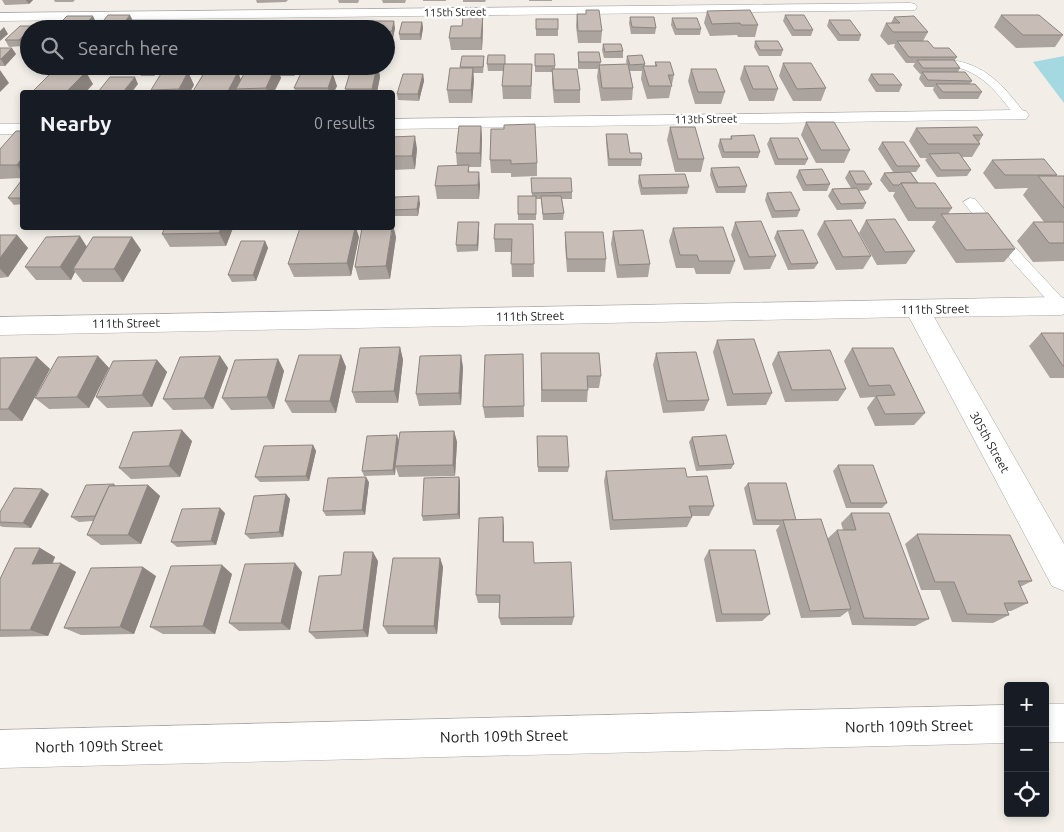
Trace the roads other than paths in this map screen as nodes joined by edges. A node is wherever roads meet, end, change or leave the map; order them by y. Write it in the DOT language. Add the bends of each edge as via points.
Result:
graph roads {
  1 [pos="910,7"];
  2 [pos="0,18"];
  3 [pos="957,64"];
  4 [pos="1020,115"];
  5 [pos="395,124"];
  6 [pos="0,129"];
  7 [pos="20,129"];
  8 [pos="970,202"];
  9 [pos="1061,306"];
  10 [pos="917,309"];
  11 [pos="0,326"];
  12 [pos="1064,576"];
  13 [pos="1049,723"];
  14 [pos="1064,723"];
  15 [pos="1004,724"];
  16 [pos="0,749"];
  1 -- 2 [label="street, 115th Street"];
  3 -- 4 [label="lane" via="973,67 988,77"];
  4 -- 5 [label="street, 113th Street"];
  6 -- 7 [label="street"];
  8 -- 9 [label="lane"];
  9 -- 10 [label="street, 111th Street"];
  10 -- 11 [label="street, 111th Street"];
  10 -- 12 [label="street, 305th Street"];
  13 -- 14 [label="street"];
  15 -- 16 [label="street, North 109th Street"];
}
